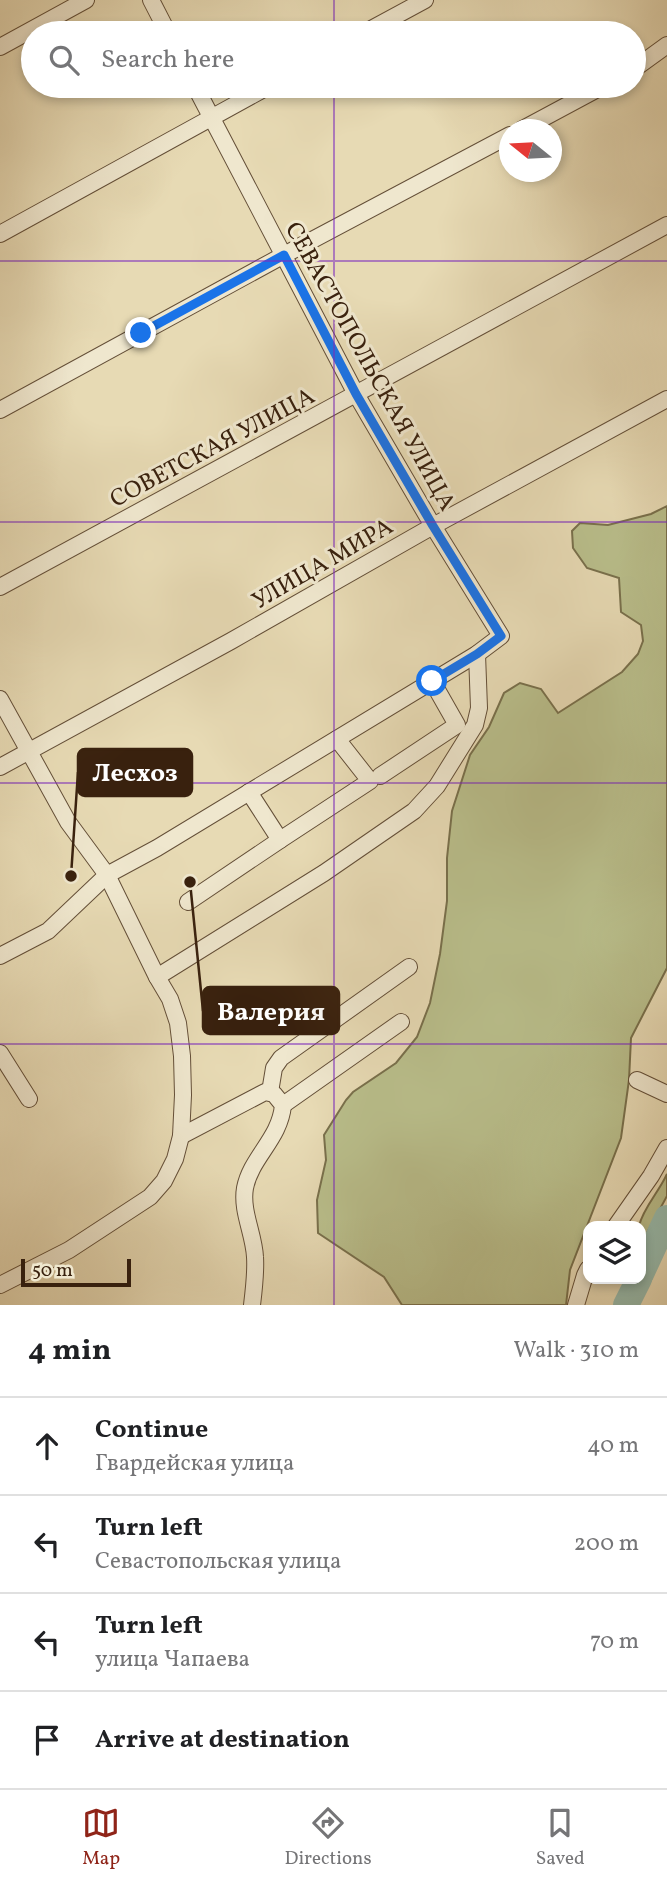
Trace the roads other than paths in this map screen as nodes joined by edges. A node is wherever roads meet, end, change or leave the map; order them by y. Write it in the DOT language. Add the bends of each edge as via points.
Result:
graph roads {
  1 [pos="86,0"];
  2 [pos="151,0"];
  3 [pos="425,0"];
  4 [pos="48,21"];
  5 [pos="162,21"];
  6 [pos="386,21"];
  7 [pos="21,36"];
  8 [pos="667,45"];
  9 [pos="0,47"];
  10 [pos="646,60"];
  11 [pos="202,98"];
  12 [pos="247,98"];
  13 [pos="581,98"];
  14 [pos="212,117"];
  15 [pos="542,119"];
  16 [pos="499,140"];
  17 [pos="667,225"];
  18 [pos="0,234"];
  19 [pos="284,255"];
  20 [pos="356,394"];
  21 [pos="667,399"];
  22 [pos="0,410"];
  23 [pos="433,526"];
  24 [pos="0,587"];
  25 [pos="477,654"];
  26 [pos="432,681"];
  27 [pos="0,699"];
  28 [pos="337,738"];
  29 [pos="29,750"];
  30 [pos="0,766"];
  31 [pos="380,776"];
  32 [pos="249,792"];
  33 [pos="280,840"];
  34 [pos="107,874"];
  35 [pos="188,902"];
  36 [pos="0,956"];
  37 [pos="409,967"];
  38 [pos="157,977"];
  39 [pos="401,1022"];
  40 [pos="0,1053"];
  41 [pos="636,1080"];
  42 [pos="270,1092"];
  43 [pos="667,1094"];
  44 [pos="29,1099"];
  45 [pos="283,1105"];
  46 [pos="181,1136"];
  47 [pos="667,1148"];
  48 [pos="620,1221"];
  49 [pos="583,1279"];
  50 [pos="0,1285"];
  51 [pos="251,1305"];
  52 [pos="576,1305"];
  1 -- 4 [label="street"];
  2 -- 5 [label="street"];
  3 -- 6 [label="street"];
  7 -- 9 [label="street"];
  8 -- 10 [label="street"];
  11 -- 14 [label="street, СЕВАСТОПОЛЬСКАЯ УЛИЦА"];
  12 -- 14 [label="street"];
  13 -- 15 [label="street"];
  14 -- 18 [label="street"];
  14 -- 19 [label="street, СЕВАСТОПОЛЬСКАЯ УЛИЦА"];
  16 -- 19 [label="street"];
  17 -- 20 [label="street, СОВЕТСКАЯ УЛИЦА"];
  19 -- 20 [label="street, СЕВАСТОПОЛЬСКАЯ УЛИЦА"];
  19 -- 22 [label="street"];
  20 -- 23 [label="street, СЕВАСТОПОЛЬСКАЯ УЛИЦА"];
  20 -- 24 [label="street, СОВЕТСКАЯ УЛИЦА"];
  21 -- 23 [label="street, УЛИЦА МИРА"];
  23 -- 25 [label="street, СЕВАСТОПОЛЬСКАЯ УЛИЦА" via="501,636"];
  23 -- 29 [label="street, УЛИЦА МИРА"];
  25 -- 26 [label="street"];
  25 -- 38 [label="street" via="479,708 475,725 437,786 414,811"];
  26 -- 28 [label="street"];
  26 -- 31 [label="street" via="457,725"];
  27 -- 29 [label="street"];
  28 -- 32 [label="street"];
  28 -- 33 [label="street" via="370,781"];
  29 -- 30 [label="street, УЛИЦА МИРА"];
  29 -- 34 [label="street" via="68,822"];
  32 -- 33 [label="street"];
  32 -- 34 [label="street"];
  33 -- 35 [label="street"];
  34 -- 36 [label="street" via="48,931"];
  34 -- 38 [label="street"];
  37 -- 42 [label="street" via="281,1058 274,1068"];
  38 -- 46 [label="street" via="178,1023"];
  39 -- 45 [label="street"];
  40 -- 44 [label="street"];
  41 -- 43 [label="street"];
  42 -- 45 [label="street"];
  42 -- 46 [label="street"];
  45 -- 51 [label="street" via="274,1135 245,1187 255,1255"];
  46 -- 50 [label="street" via="164,1181 149,1197 69,1250"];
  47 -- 48 [label="street"];
  49 -- 52 [label="street"];
}
